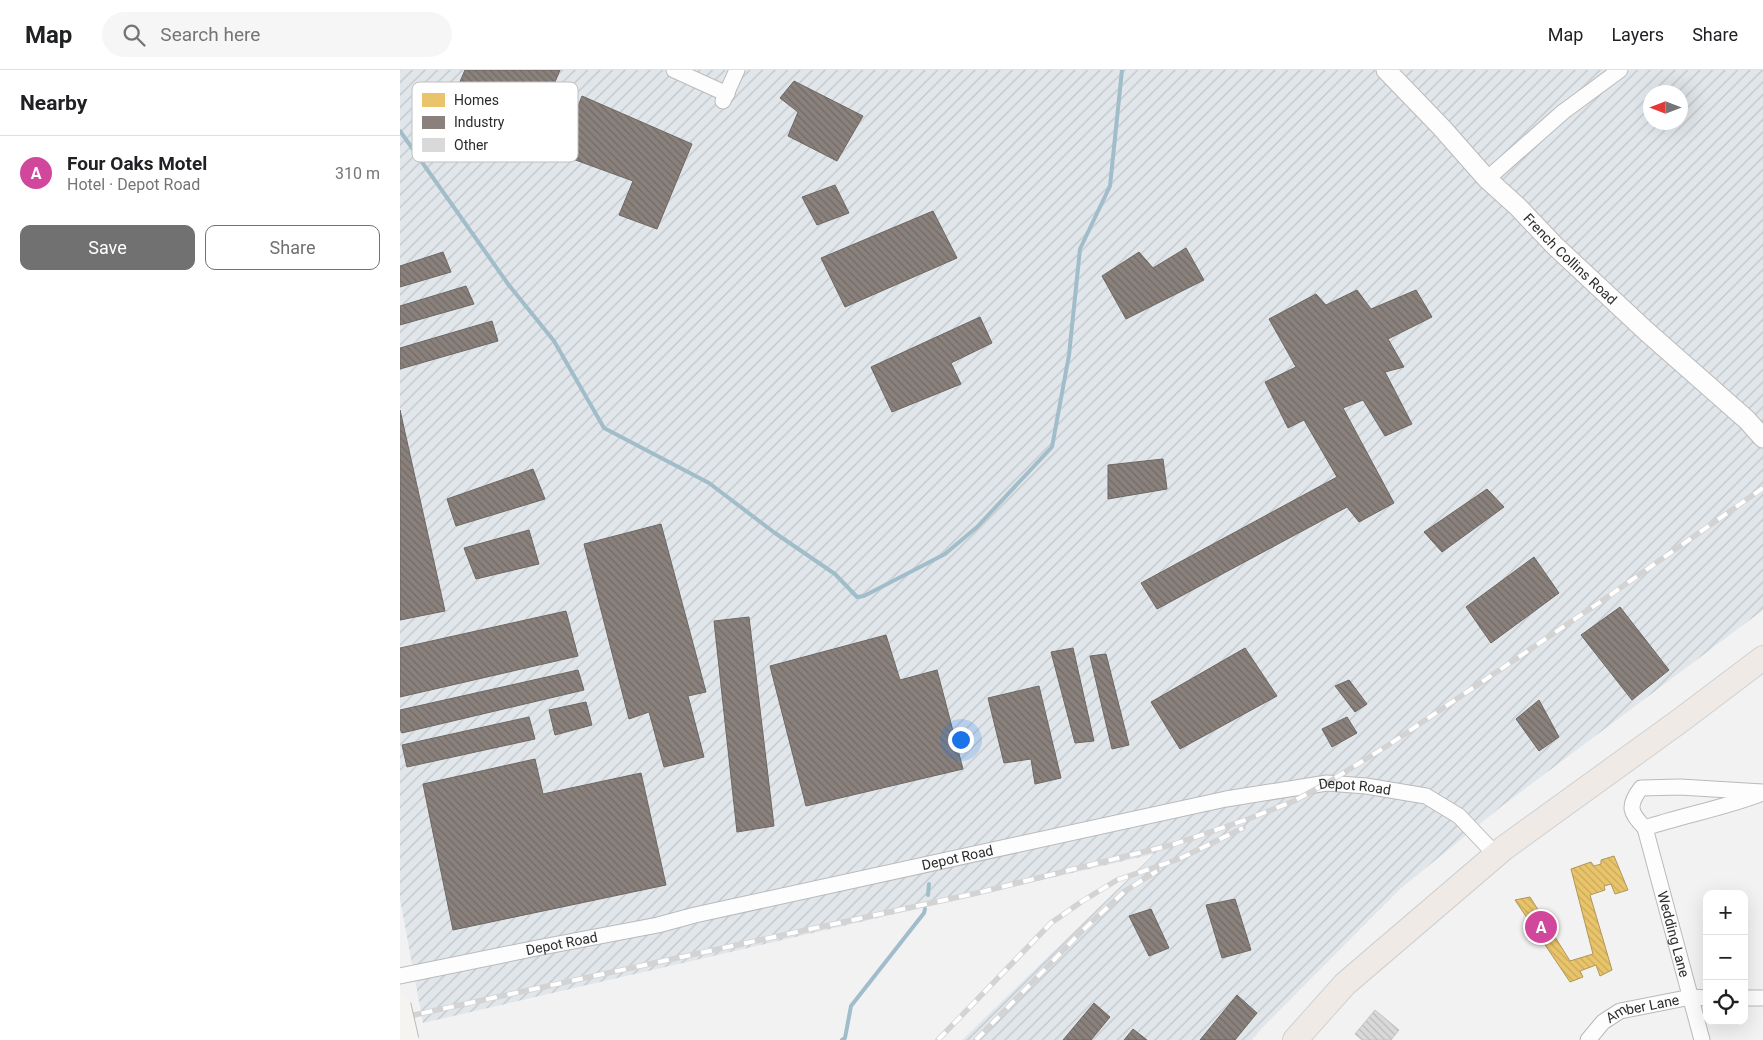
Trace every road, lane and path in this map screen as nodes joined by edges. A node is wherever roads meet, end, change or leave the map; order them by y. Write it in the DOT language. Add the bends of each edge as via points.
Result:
graph roads {
  1 [pos="674,70"];
  2 [pos="737,70"];
  3 [pos="1386,70"];
  4 [pos="1620,70"];
  5 [pos="1487,179"];
  6 [pos="1763,438"];
  7 [pos="1763,658"];
  8 [pos="1763,792"];
  9 [pos="1645,828"];
  10 [pos="1496,855"];
  11 [pos="400,976"];
  12 [pos="1691,998"];
  13 [pos="1703,998"];
  14 [pos="1748,998"];
  15 [pos="1763,998"];
  16 [pos="400,1005"];
  17 [pos="408,1040"];
  18 [pos="1295,1040"];
  19 [pos="1588,1040"];
  20 [pos="1702,1040"];
  1 -- 2 [label="street" via="725,98"];
  3 -- 5 [label="street, French Collins Road"];
  4 -- 5 [label="street" via="1563,112"];
  5 -- 6 [label="street, French Collins Road"];
  7 -- 10 [label="main road"];
  8 -- 9 [label="street"];
  8 -- 9 [label="street, Wedding Lane" via="1641,788 1633,798 1632,809"];
  9 -- 12 [label="street, Wedding Lane"];
  10 -- 11 [label="street, Depot Road" via="1459,816 1426,796 1328,783 1217,800 695,915 658,926"];
  10 -- 18 [label="main road" via="1345,984"];
  12 -- 13 [label="street, Amber Lane"];
  12 -- 19 [label="street, Amber Lane" via="1620,1012 1603,1022"];
  12 -- 20 [label="street, Wedding Lane"];
  14 -- 15 [label="street"];
  16 -- 17 [label="main road, bridge"];
}
